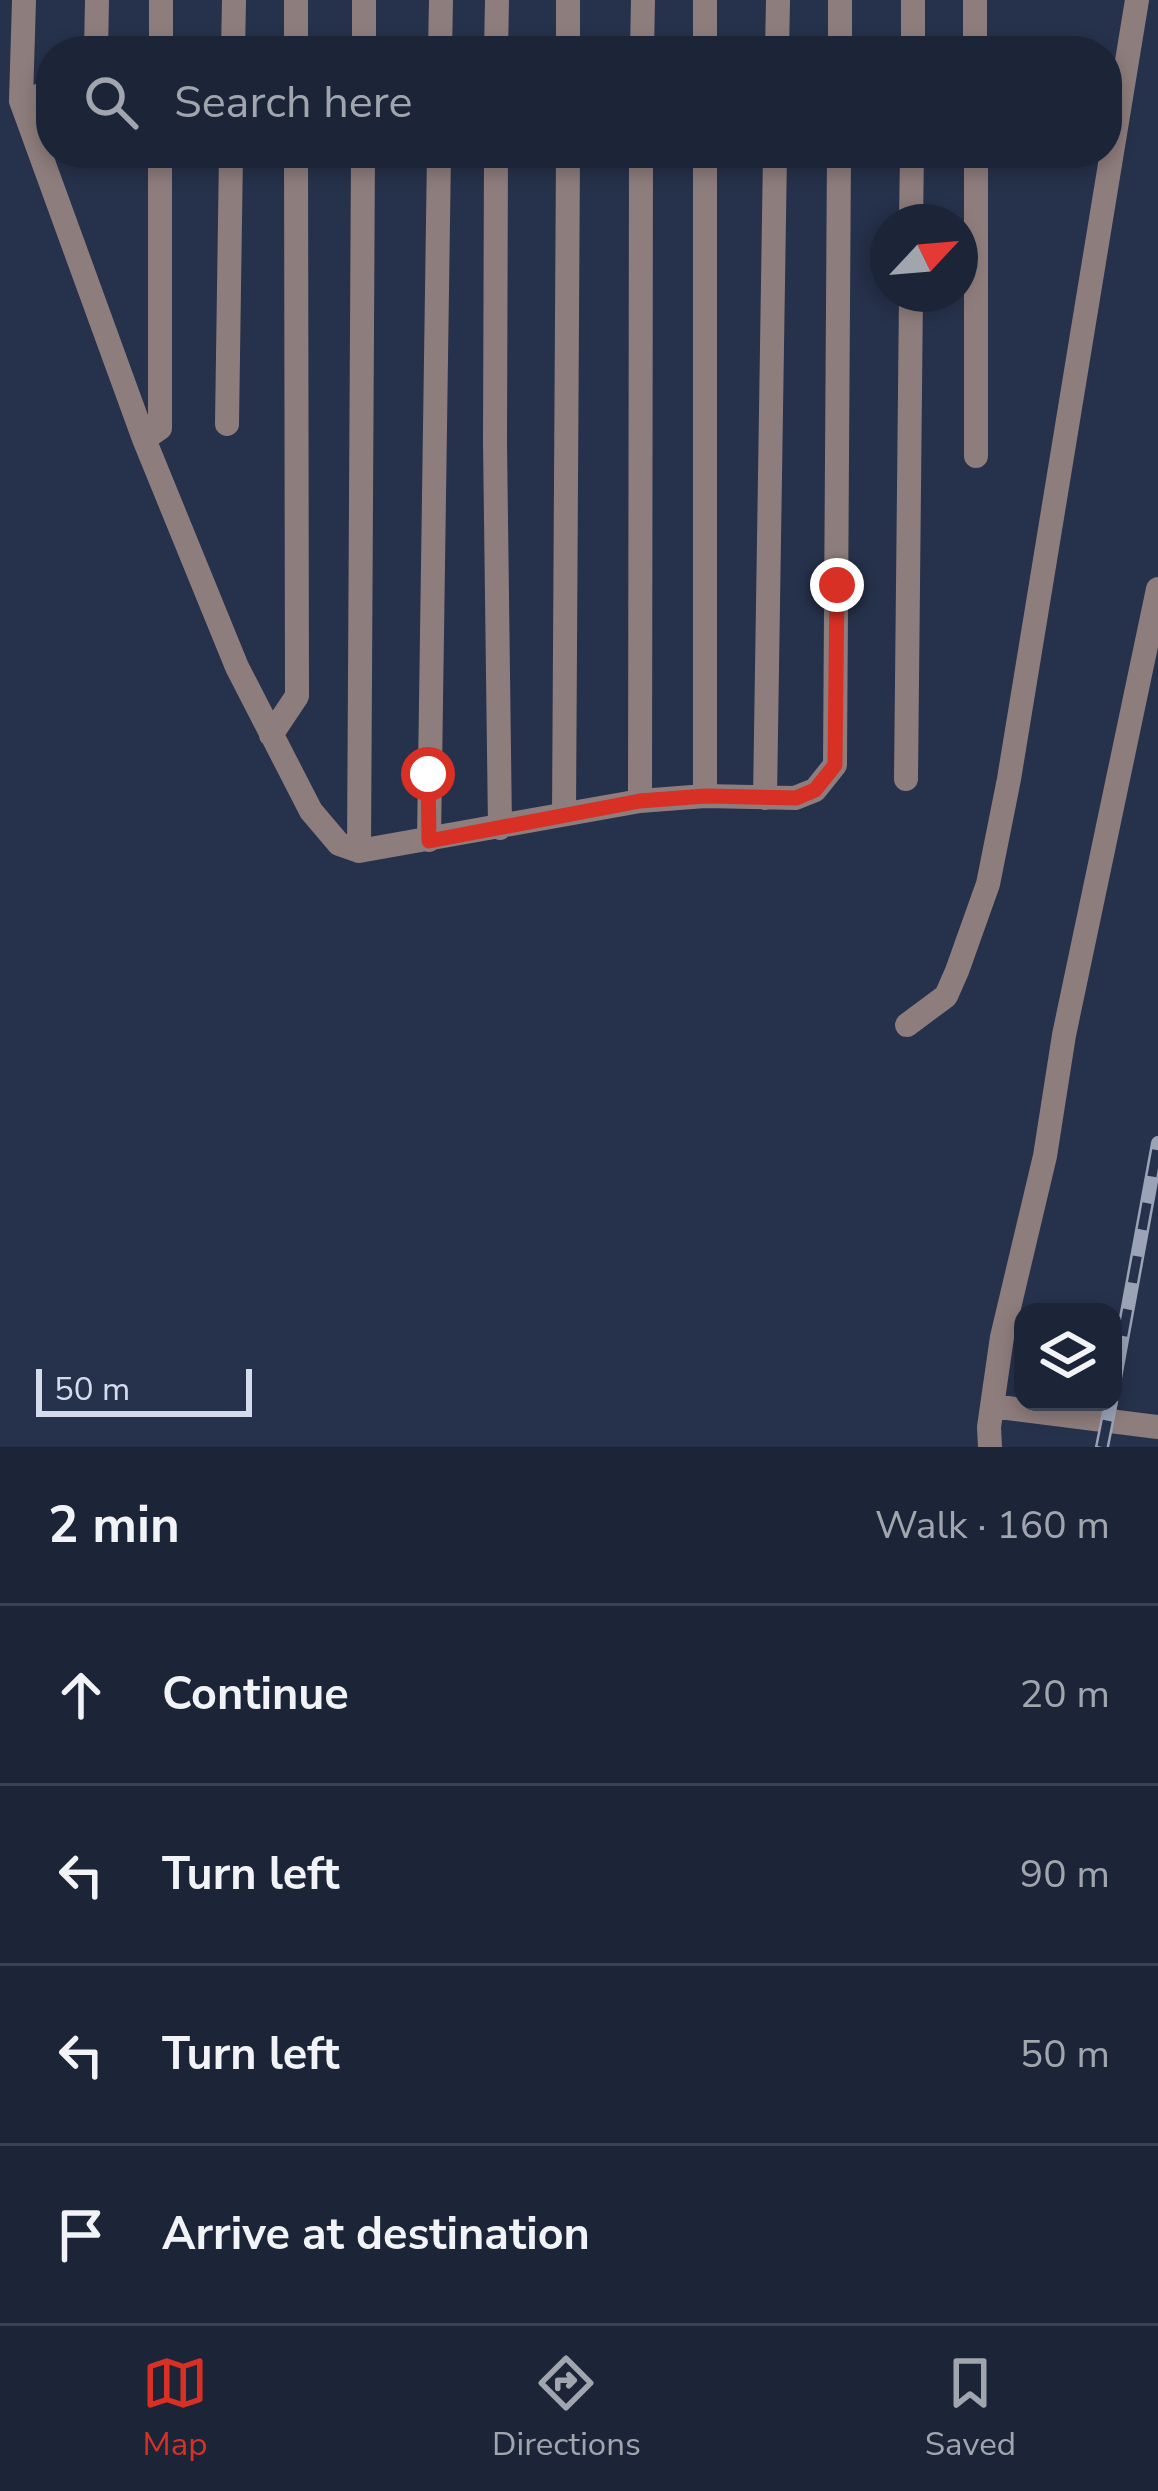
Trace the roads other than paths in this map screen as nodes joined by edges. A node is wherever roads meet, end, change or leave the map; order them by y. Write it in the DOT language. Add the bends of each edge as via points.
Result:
graph roads {
  1 [pos="23,0"];
  2 [pos="97,0"];
  3 [pos="160,0"];
  4 [pos="234,0"];
  5 [pos="296,0"];
  6 [pos="364,0"];
  7 [pos="441,0"];
  8 [pos="496,0"];
  9 [pos="568,0"];
  10 [pos="643,0"];
  11 [pos="706,0"];
  12 [pos="778,0"];
  13 [pos="840,0"];
  14 [pos="913,0"];
  15 [pos="975,0"];
  16 [pos="1137,0"];
  17 [pos="96,36"];
  18 [pos="160,36"];
  19 [pos="233,36"];
  20 [pos="296,36"];
  21 [pos="364,36"];
  22 [pos="440,36"];
  23 [pos="496,36"];
  24 [pos="568,36"];
  25 [pos="642,36"];
  26 [pos="705,36"];
  27 [pos="777,36"];
  28 [pos="840,36"];
  29 [pos="913,36"];
  30 [pos="975,36"];
  31 [pos="1122,91"];
  32 [pos="36,96"];
  33 [pos="21,101"];
  34 [pos="36,142"];
  35 [pos="45,168"];
  36 [pos="160,168"];
  37 [pos="232,168"];
  38 [pos="296,168"];
  39 [pos="363,168"];
  40 [pos="439,168"];
  41 [pos="496,168"];
  42 [pos="568,168"];
  43 [pos="641,168"];
  44 [pos="705,168"];
  45 [pos="775,168"];
  46 [pos="839,168"];
  47 [pos="912,168"];
  48 [pos="976,168"];
  49 [pos="1109,168"];
  50 [pos="911,204"];
  51 [pos="910,312"];
  52 [pos="226,424"];
  53 [pos="144,439"];
  54 [pos="976,456"];
  55 [pos="1158,589"];
  56 [pos="272,735"];
  57 [pos="906,779"];
  58 [pos="705,796"];
  59 [pos="765,798"];
  60 [pos="640,801"];
  61 [pos="564,814"];
  62 [pos="500,828"];
  63 [pos="429,841"];
  64 [pos="359,851"];
  65 [pos="907,1025"];
  66 [pos="992,1406"];
  67 [pos="1158,1427"];
  68 [pos="991,1447"];
  1 -- 33 [label="street"];
  2 -- 17 [label="street"];
  3 -- 18 [label="street"];
  4 -- 19 [label="street"];
  5 -- 20 [label="street"];
  6 -- 21 [label="street"];
  7 -- 22 [label="street"];
  8 -- 23 [label="street"];
  9 -- 24 [label="street"];
  10 -- 25 [label="street"];
  11 -- 26 [label="street"];
  12 -- 27 [label="street"];
  13 -- 28 [label="street"];
  14 -- 29 [label="street"];
  15 -- 30 [label="street"];
  16 -- 31 [label="street"];
  32 -- 33 [label="street"];
  33 -- 34 [label="street"];
  35 -- 53 [label="street"];
  36 -- 53 [label="street" via="160,428"];
  37 -- 52 [label="street"];
  38 -- 56 [label="street" via="296,697"];
  39 -- 64 [label="street"];
  40 -- 63 [label="street"];
  41 -- 62 [label="street"];
  42 -- 61 [label="street"];
  43 -- 60 [label="street"];
  44 -- 58 [label="street"];
  45 -- 59 [label="street"];
  46 -- 59 [label="street" via="835,765 815,790"];
  47 -- 50 [label="street"];
  48 -- 54 [label="street"];
  49 -- 65 [label="street" via="988,884 946,996"];
  51 -- 57 [label="street"];
  53 -- 56 [label="street"];
  55 -- 66 [label="street"];
  56 -- 64 [label="street" via="311,811 339,844"];
  58 -- 59 [label="street"];
  58 -- 60 [label="street"];
  60 -- 61 [label="street"];
  61 -- 62 [label="street"];
  62 -- 63 [label="street"];
  63 -- 64 [label="street"];
  66 -- 67 [label="street"];
  66 -- 68 [label="street"];
}
